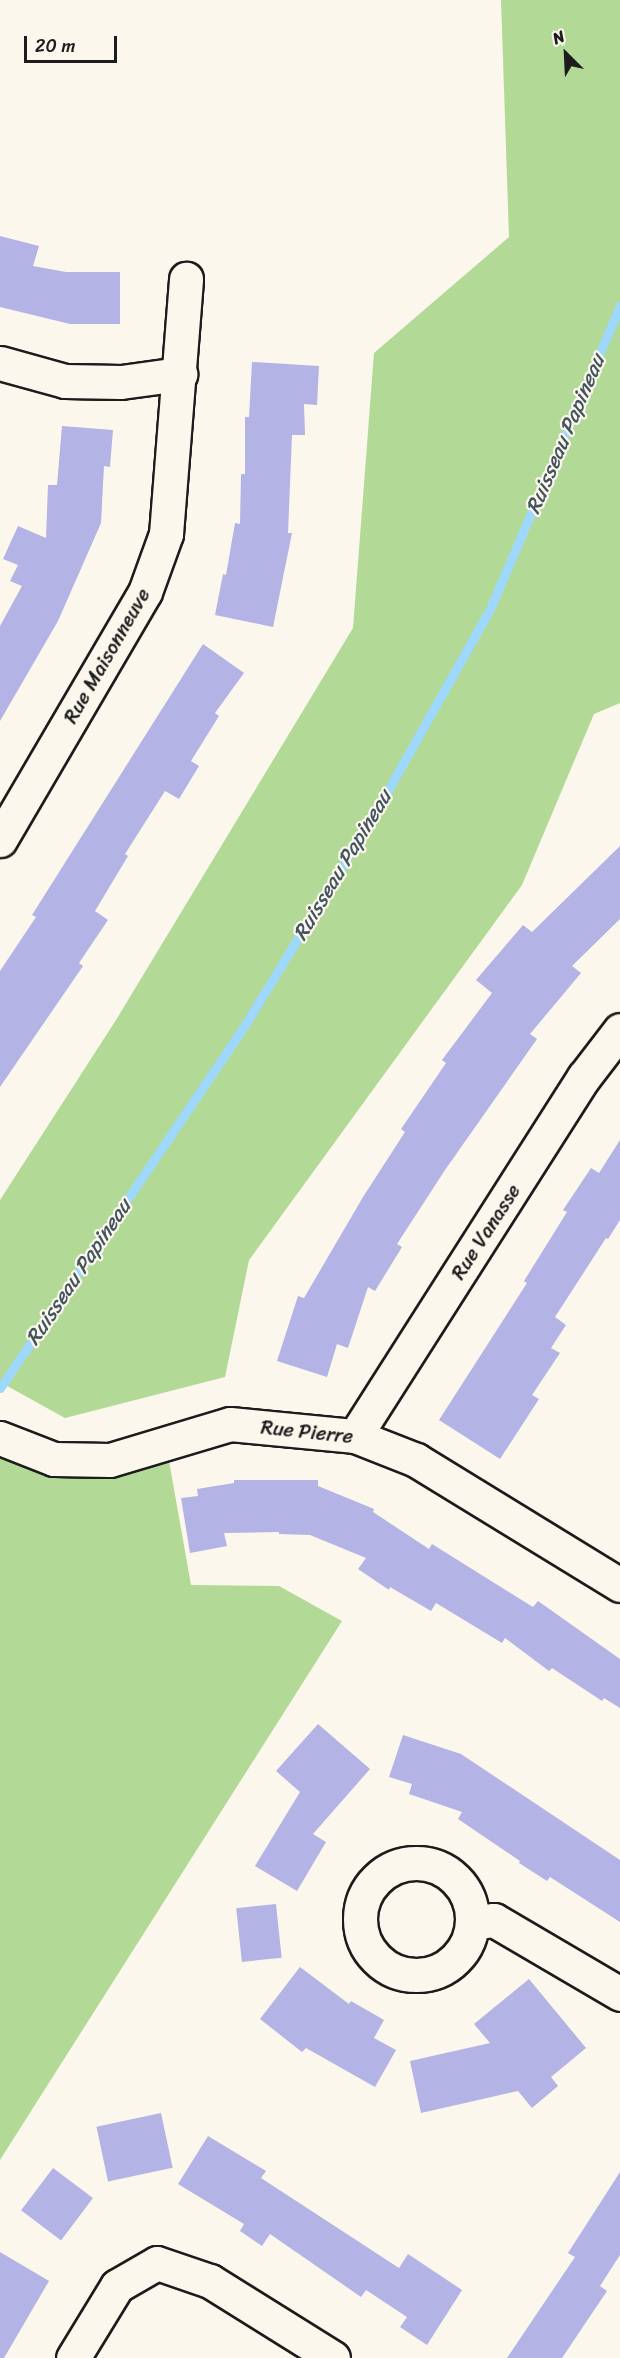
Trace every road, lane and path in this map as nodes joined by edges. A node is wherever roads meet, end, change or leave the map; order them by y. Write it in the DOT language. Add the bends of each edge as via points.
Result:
graph roads {
  1 [pos="186,279"];
  2 [pos="0,363"];
  3 [pos="180,374"];
  4 [pos="0,840"];
  5 [pos="620,1030"];
  6 [pos="355,1436"];
  7 [pos="0,1437"];
  8 [pos="620,1585"];
  9 [pos="472,1923"];
  10 [pos="620,1994"];
  11 [pos="74,2358"];
  12 [pos="333,2358"];
  1 -- 3 [label="street, Rue Maisonneuve"];
  2 -- 3 [label="street" via="65,381 121,382"];
  3 -- 4 [label="street, Rue Maisonneuve" via="166,534 145,592"];
  5 -- 6 [label="street, Rue Vanasse" via="584,1077"];
  6 -- 7 [label="street, Rue Pierre" via="230,1424 110,1460 54,1459"];
  6 -- 8 [label="street, Rue Pierre" via="416,1460"];
  9 -- 10 [label="street" via="494,1920"];
  11 -- 12 [label="street" via="117,2286 157,2263 210,2281"];
}
